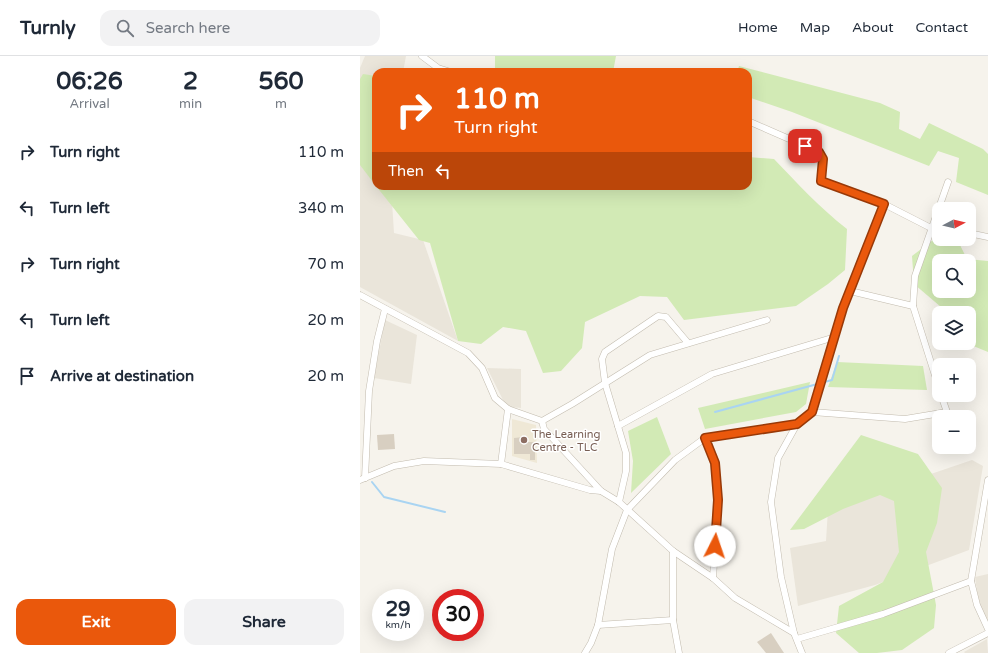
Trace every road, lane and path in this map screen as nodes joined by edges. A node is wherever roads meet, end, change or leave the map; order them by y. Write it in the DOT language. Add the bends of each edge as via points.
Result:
graph roads {
  1 [pos="422,56"];
  2 [pos="438,68"];
  3 [pos="752,123"];
  4 [pos="948,182"];
  5 [pos="884,204"];
  6 [pos="931,228"];
  7 [pos="976,234"];
  8 [pos="988,237"];
  9 [pos="850,291"];
  10 [pos="360,295"];
  11 [pos="913,306"];
  12 [pos="386,309"];
  13 [pos="767,320"];
  14 [pos="835,337"];
  15 [pos="688,343"];
  16 [pos="932,366"];
  17 [pos="605,382"];
  18 [pos="943,402"];
  19 [pos="508,409"];
  20 [pos="812,412"];
  21 [pos="542,421"];
  22 [pos="797,424"];
  23 [pos="618,426"];
  24 [pos="705,438"];
  25 [pos="501,464"];
  26 [pos="362,479"];
  27 [pos="988,480"];
  28 [pos="601,491"];
  29 [pos="619,502"];
  30 [pos="628,510"];
  31 [pos="673,551"];
  32 [pos="713,578"];
  33 [pos="971,581"];
  34 [pos="674,620"];
  35 [pos="598,624"];
  36 [pos="988,629"];
  37 [pos="988,632"];
  38 [pos="795,636"];
  39 [pos="960,651"];
  40 [pos="585,653"];
  41 [pos="679,653"];
  42 [pos="802,653"];
  43 [pos="949,653"];
  1 -- 2 [label="street"];
  3 -- 5 [label="street" via="819,152 823,159 821,181"];
  4 -- 6 [label="street"];
  5 -- 6 [label="street"];
  5 -- 9 [label="street"];
  6 -- 11 [label="street" via="915,276"];
  7 -- 8 [label="street"];
  9 -- 11 [label="street"];
  9 -- 14 [label="street"];
  10 -- 12 [label="street"];
  11 -- 16 [label="street"];
  12 -- 19 [label="street" via="468,353 482,368 494,398"];
  12 -- 26 [label="street" via="377,341 369,391"];
  13 -- 15 [label="street"];
  14 -- 20 [label="street"];
  14 -- 23 [label="street" via="712,374"];
  15 -- 17 [label="street" via="650,354"];
  15 -- 17 [label="street" via="666,318 658,316 606,352 602,359"];
  17 -- 21 [label="street"];
  17 -- 23 [label="street"];
  18 -- 20 [label="street" via="947,412 905,419"];
  19 -- 21 [label="street"];
  19 -- 25 [label="street"];
  20 -- 22 [label="street"];
  21 -- 28 [label="street" via="544,429"];
  22 -- 24 [label="street"];
  22 -- 38 [label="street" via="778,458 771,502 781,577"];
  23 -- 29 [label="street" via="626,453 626,471"];
  24 -- 30 [label="street" via="675,460"];
  24 -- 32 [label="street" via="715,463 718,500"];
  25 -- 26 [label="street" via="424,461 394,466"];
  25 -- 28 [label="street"];
  27 -- 33 [label="street"];
  28 -- 29 [label="street"];
  29 -- 30 [label="street"];
  30 -- 31 [label="street"];
  30 -- 35 [label="street" via="612,549"];
  31 -- 32 [label="street"];
  31 -- 34 [label="street"];
  32 -- 38 [label="street" via="735,598"];
  33 -- 36 [label="street" via="977,605"];
  33 -- 38 [label="street" via="883,614"];
  34 -- 35 [label="street"];
  34 -- 41 [label="street"];
  35 -- 40 [label="street"];
  37 -- 39 [label="street"];
  38 -- 42 [label="street"];
  39 -- 43 [label="street"];
}
